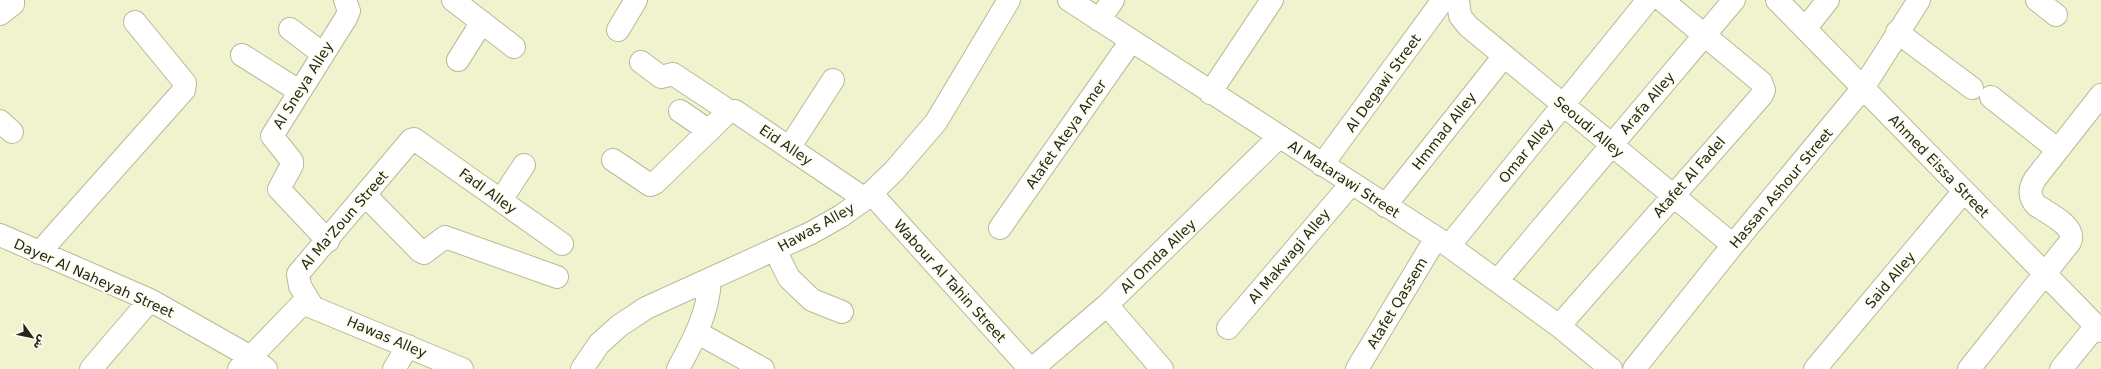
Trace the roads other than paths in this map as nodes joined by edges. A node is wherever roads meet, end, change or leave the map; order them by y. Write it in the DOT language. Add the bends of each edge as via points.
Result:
graph roads {
  1 [pos="13,0"];
  2 [pos="345,0"];
  3 [pos="453,0"];
  4 [pos="636,0"];
  5 [pos="1009,0"];
  6 [pos="1069,0"];
  7 [pos="1113,0"];
  8 [pos="1272,0"];
  9 [pos="1443,0"];
  10 [pos="1458,0"];
  11 [pos="1648,0"];
  12 [pos="1662,0"];
  13 [pos="1734,0"];
  14 [pos="1777,0"];
  15 [pos="1828,0"];
  16 [pos="1919,0"];
  17 [pos="2037,0"];
  18 [pos="0,14"];
  19 [pos="2056,15"];
  20 [pos="1099,20"];
  21 [pos="135,22"];
  22 [pos="482,22"];
  23 [pos="290,29"];
  24 [pos="1805,29"];
  25 [pos="618,30"];
  26 [pos="1897,32"];
  27 [pos="1704,35"];
  28 [pos="1131,41"];
  29 [pos="514,47"];
  30 [pos="323,54"];
  31 [pos="242,55"];
  32 [pos="1504,56"];
  33 [pos="458,60"];
  34 [pos="641,62"];
  35 [pos="833,80"];
  36 [pos="1863,88"];
  37 [pos="299,91"];
  38 [pos="1210,93"];
  39 [pos="1563,106"];
  40 [pos="2098,107"];
  41 [pos="680,111"];
  42 [pos="729,111"];
  43 [pos="709,131"];
  44 [pos="1279,137"];
  45 [pos="414,140"];
  46 [pos="1612,145"];
  47 [pos="789,148"];
  48 [pos="2058,150"];
  49 [pos="613,160"];
  50 [pos="524,165"];
  51 [pos="1322,165"];
  52 [pos="1351,184"];
  53 [pos="1964,191"];
  54 [pos="366,196"];
  55 [pos="868,196"];
  56 [pos="1673,196"];
  57 [pos="501,200"];
  58 [pos="1385,206"];
  59 [pos="1000,228"];
  60 [pos="0,235"];
  61 [pos="328,241"];
  62 [pos="1443,242"];
  63 [pos="562,244"];
  64 [pos="1733,245"];
  65 [pos="775,250"];
  66 [pos="39,253"];
  67 [pos="2046,275"];
  68 [pos="557,278"];
  69 [pos="710,280"];
  70 [pos="1498,280"];
  71 [pos="150,300"];
  72 [pos="1107,305"];
  73 [pos="312,306"];
  74 [pos="842,312"];
  75 [pos="1559,326"];
  76 [pos="1228,328"];
  77 [pos="2098,329"];
  78 [pos="698,333"];
  79 [pos="408,346"];
  80 [pos="251,365"];
  81 [pos="91,369"];
  82 [pos="394,369"];
  83 [pos="462,369"];
  84 [pos="582,369"];
  85 [pos="678,369"];
  86 [pos="762,369"];
  87 [pos="1031,369"];
  88 [pos="1162,369"];
  89 [pos="1357,369"];
  90 [pos="1611,369"];
  91 [pos="1634,369"];
  92 [pos="1815,369"];
  93 [pos="1969,369"];
  94 [pos="2061,369"];
  1 -- 18 [label="street" via="13,4"];
  2 -- 30 [label="street, Al Sneya Alley" via="349,11"];
  3 -- 22 [label="street"];
  4 -- 25 [label="street"];
  5 -- 55 [label="street, Hawas Alley" via="936,122 894,171"];
  6 -- 20 [label="street, Al Matarawi Street"];
  7 -- 20 [label="street"];
  8 -- 38 [label="street"];
  9 -- 51 [label="street, Al Degawi Street"];
  10 -- 32 [label="street, Seoudi Alley" via="1458,9 1463,21"];
  11 -- 39 [label="street, Omar Alley"];
  12 -- 27 [label="street"];
  13 -- 27 [label="street, Arafa Alley"];
  14 -- 24 [label="street, Ahmed Eissa Street"];
  15 -- 24 [label="street"];
  16 -- 26 [label="street, Hassan Ashour Street"];
  17 -- 19 [label="street"];
  20 -- 28 [label="street, Al Matarawi Street"];
  21 -- 66 [label="street" via="185,84 184,90"];
  22 -- 29 [label="street"];
  22 -- 33 [label="street"];
  23 -- 30 [label="street"];
  24 -- 36 [label="street, Ahmed Eissa Street"];
  26 -- 36 [label="street, Hassan Ashour Street"];
  26 -- 48 [label="street"];
  27 -- 46 [label="street, Arafa Alley"];
  27 -- 56 [label="street, Atafet Al Fadel" via="1761,82 1764,90"];
  28 -- 38 [label="street, Al Matarawi Street"];
  28 -- 59 [label="street, Atafet Ateya Amer"];
  30 -- 37 [label="street, Al Sneya Alley"];
  31 -- 37 [label="street"];
  32 -- 39 [label="street, Seoudi Alley"];
  32 -- 58 [label="street, Hmmad Alley"];
  34 -- 42 [label="street, Eid Alley" via="661,77 672,74"];
  35 -- 47 [label="street"];
  36 -- 53 [label="street, Ahmed Eissa Street"];
  36 -- 64 [label="street, Hassan Ashour Street"];
  37 -- 61 [label="street, Al Sneya Alley" via="272,136 292,161 279,189"];
  38 -- 44 [label="street, Al Matarawi Street"];
  39 -- 46 [label="street, Seoudi Alley"];
  39 -- 62 [label="street, Omar Alley"];
  40 -- 48 [label="street"];
  41 -- 43 [label="street"];
  42 -- 43 [label="street"];
  42 -- 47 [label="street, Eid Alley" via="735,111"];
  43 -- 49 [label="street" via="650,185"];
  44 -- 51 [label="street, Al Matarawi Street"];
  44 -- 72 [label="street, Al Omda Alley"];
  45 -- 54 [label="street, Al Ma'Zoun Street" via="411,140"];
  45 -- 57 [label="street, Fadl Alley"];
  46 -- 56 [label="street, Seoudi Alley"];
  46 -- 70 [label="street, Arafa Alley"];
  47 -- 55 [label="street, Eid Alley"];
  48 -- 67 [label="street" via="2030,190 2033,201 2069,228 2072,235 2070,242"];
  50 -- 57 [label="street"];
  51 -- 52 [label="street, Al Matarawi Street"];
  52 -- 58 [label="street, Al Matarawi Street"];
  52 -- 76 [label="street, Al Makwagi Alley"];
  53 -- 67 [label="street, Ahmed Eissa Street"];
  53 -- 92 [label="street, Said Alley"];
  54 -- 61 [label="street, Al Ma'Zoun Street"];
  54 -- 68 [label="street" via="424,253 445,237"];
  55 -- 65 [label="street, Hawas Alley" via="841,216"];
  55 -- 87 [label="street, Wabour Al Tahin Street"];
  56 -- 64 [label="street, Seoudi Alley"];
  56 -- 75 [label="street, Atafet Al Fadel"];
  57 -- 63 [label="street, Fadl Alley"];
  58 -- 62 [label="street, Al Matarawi Street"];
  60 -- 66 [label="street, Dayer Al Naheyah Street"];
  61 -- 73 [label="street, Al Ma'Zoun Street" via="298,274 300,286"];
  62 -- 70 [label="street, Al Matarawi Street"];
  62 -- 89 [label="street, Atafet Qassem"];
  64 -- 91 [label="street, Hassan Ashour Street"];
  65 -- 69 [label="street, Hawas Alley"];
  65 -- 74 [label="street" via="789,278 812,300"];
  66 -- 71 [label="street, Dayer Al Naheyah Street"];
  67 -- 77 [label="street, Ahmed Eissa Street"];
  67 -- 93 [label="street"];
  69 -- 78 [label="street" via="709,298"];
  69 -- 84 [label="street, Hawas Alley" via="646,308 619,326 599,344"];
  70 -- 75 [label="street, Al Matarawi Street"];
  71 -- 80 [label="street, Dayer Al Naheyah Street"];
  71 -- 81 [label="street"];
  72 -- 87 [label="street, Al Omda Alley"];
  72 -- 88 [label="street"];
  73 -- 79 [label="street, Hawas Alley"];
  73 -- 80 [label="street" via="300,306"];
  75 -- 90 [label="street, Al Matarawi Street"];
  77 -- 94 [label="street"];
  78 -- 85 [label="street"];
  78 -- 86 [label="street"];
  79 -- 82 [label="street"];
  79 -- 83 [label="street, Hawas Alley"];
}
